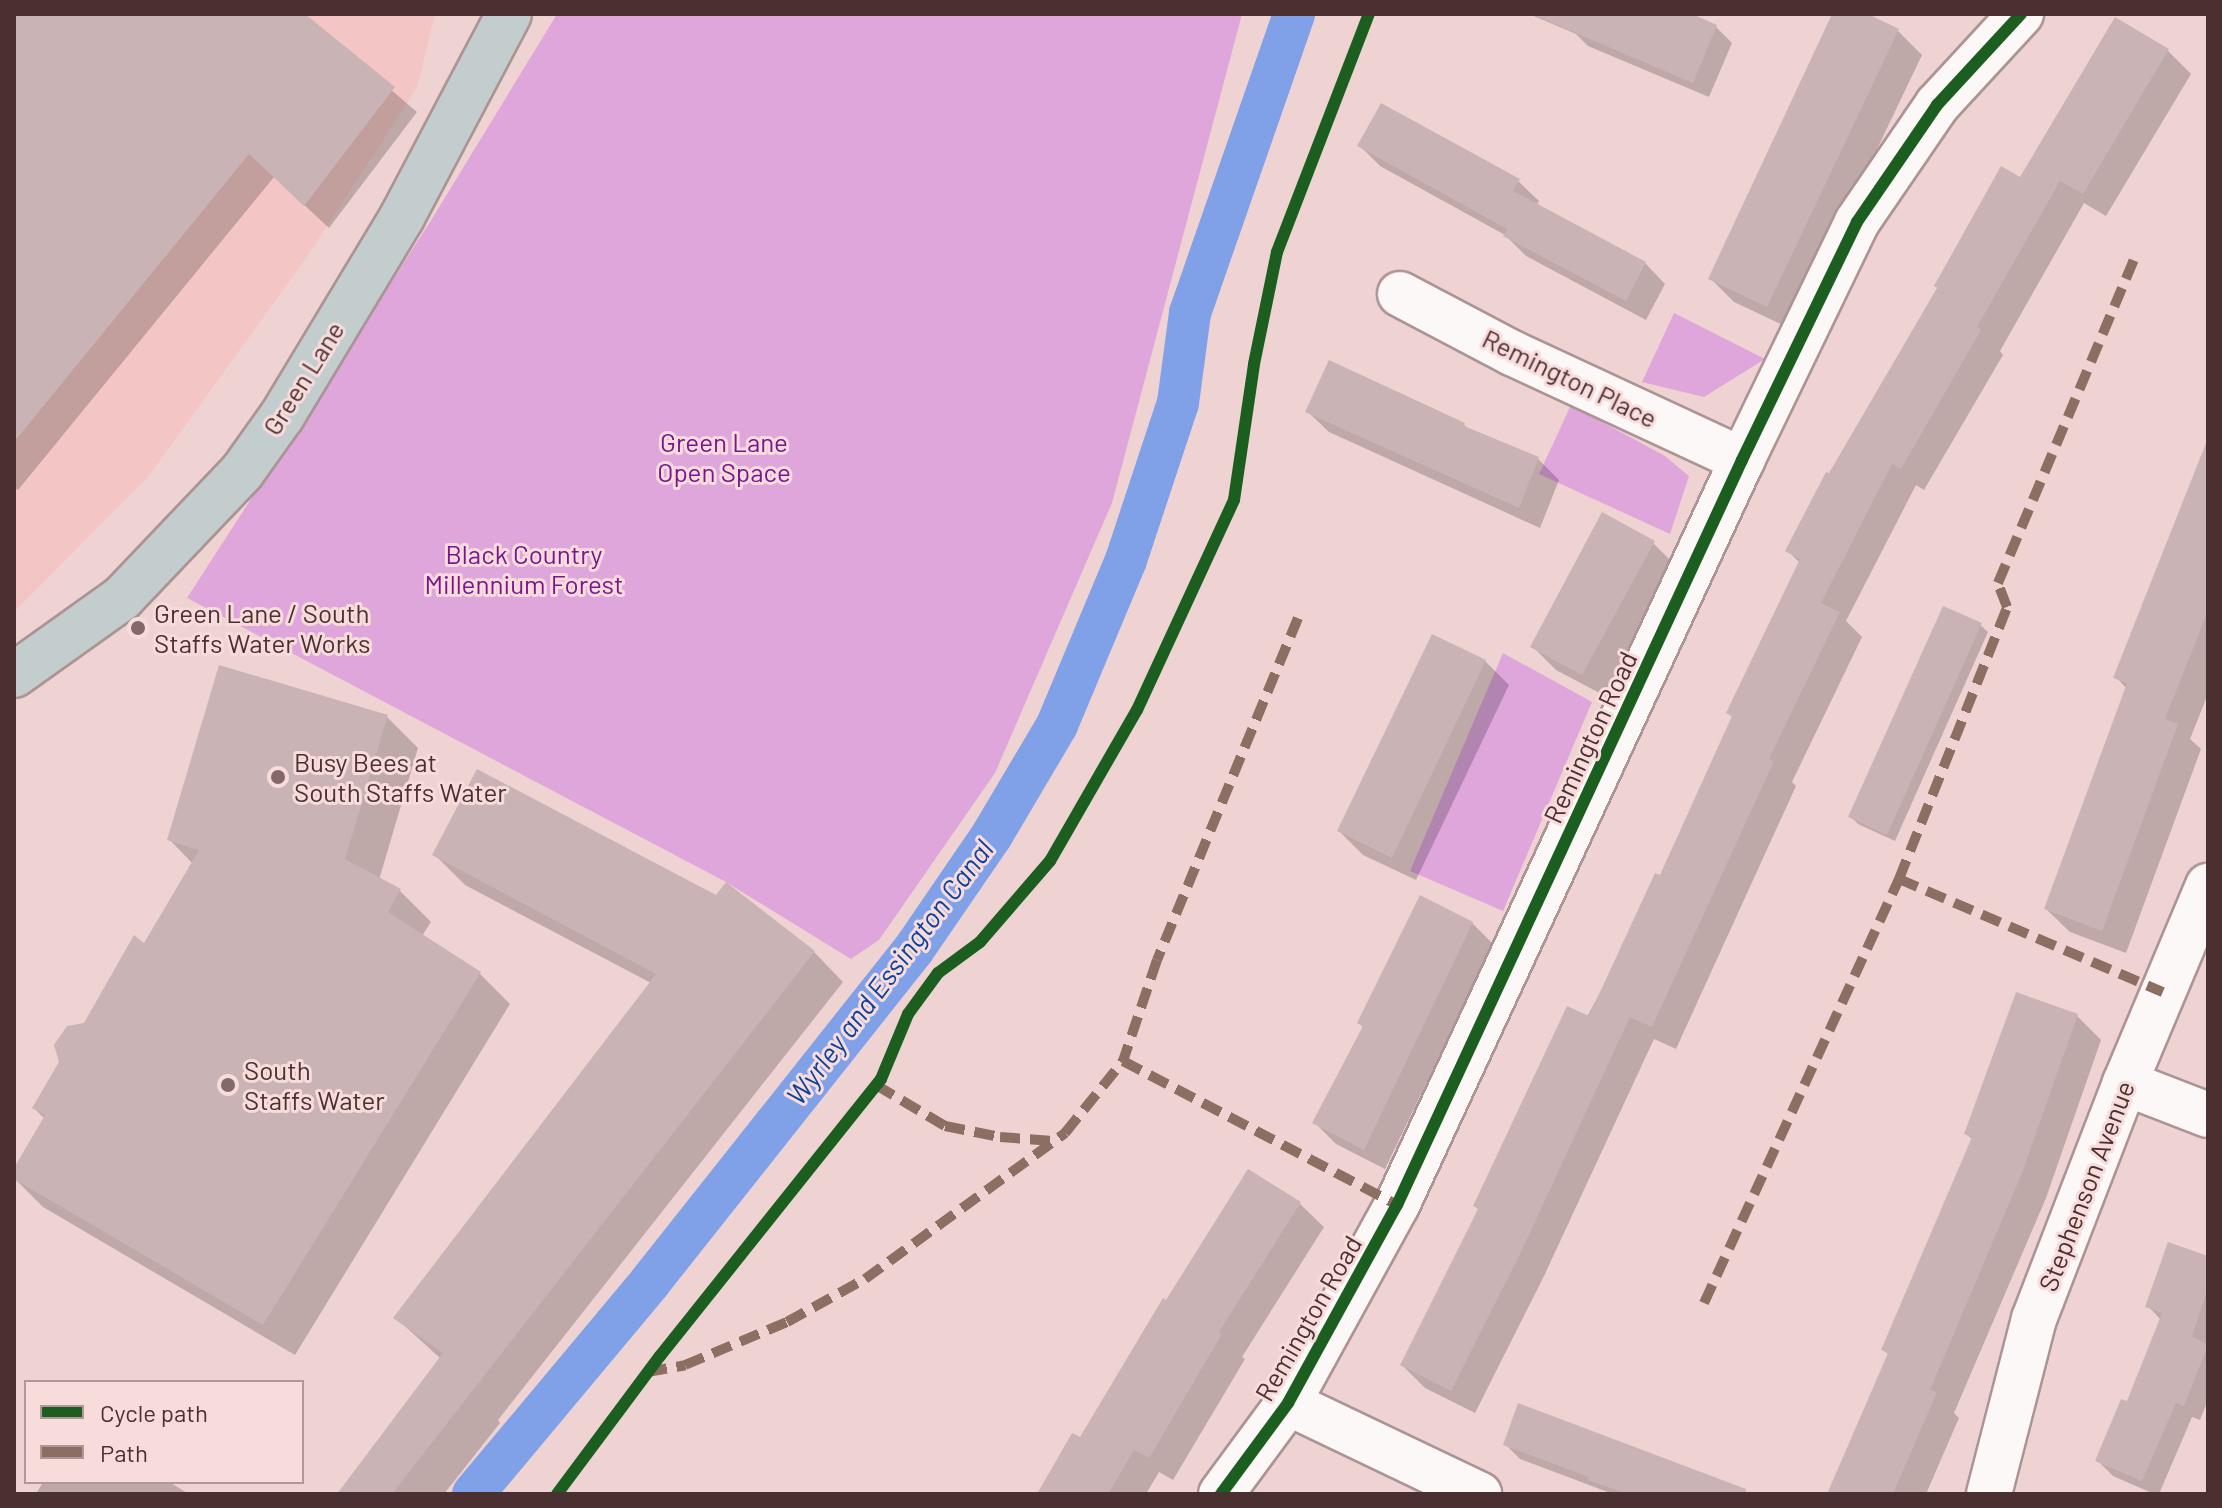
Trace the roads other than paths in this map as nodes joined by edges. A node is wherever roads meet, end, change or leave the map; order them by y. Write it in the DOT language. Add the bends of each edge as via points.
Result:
graph roads {
  1 [pos="509,14"];
  2 [pos="2021,14"];
  3 [pos="1400,294"];
  4 [pos="1742,460"];
  5 [pos="14,675"];
  6 [pos="2208,886"];
  7 [pos="2125,1083"];
  8 [pos="2208,1115"];
  9 [pos="1288,1403"];
  10 [pos="1221,1494"];
  11 [pos="1479,1494"];
  12 [pos="1989,1494"];
  1 -- 5 [label="highway, Green Lane" via="402,217 282,416 242,472 122,598"];
  2 -- 4 [label="street, Remington Road" via="1937,105 1857,222"];
  3 -- 4 [label="street, Remington Place" via="1512,353"];
  4 -- 9 [label="street, Remington Road" via="1397,1205"];
  6 -- 7 [label="street, Stephenson Avenue"];
  7 -- 8 [label="street"];
  7 -- 12 [label="street, Stephenson Avenue" via="2034,1319"];
  9 -- 10 [label="street, Remington Road"];
  9 -- 11 [label="street"];
}
